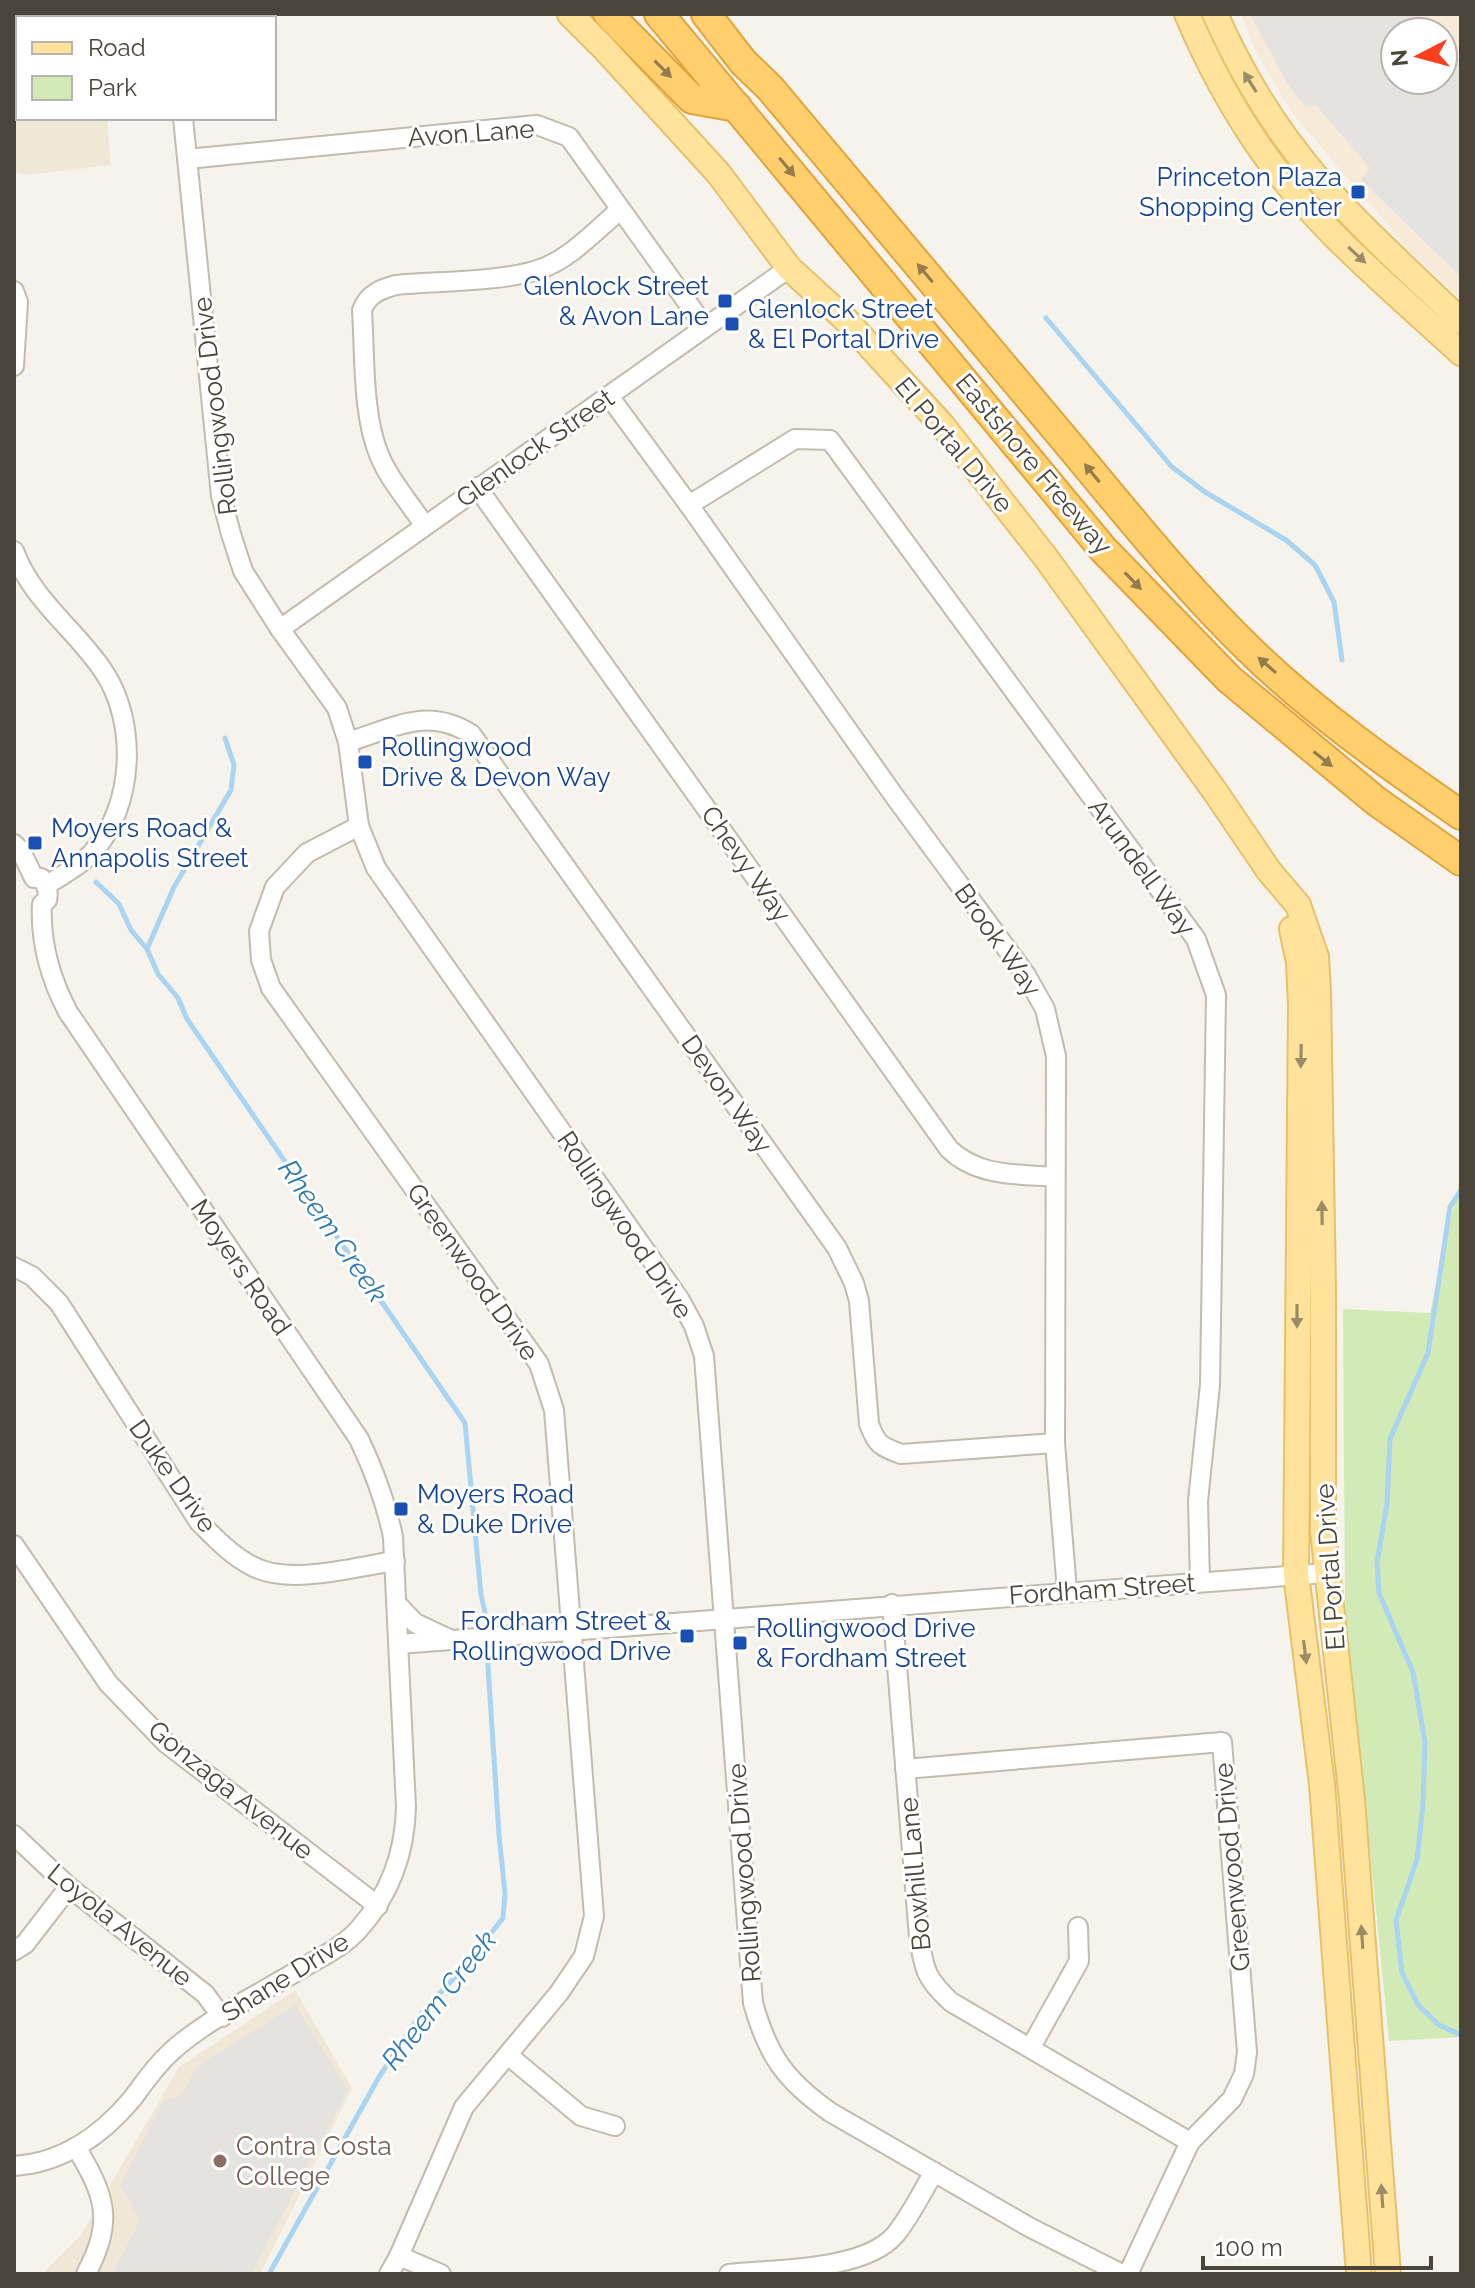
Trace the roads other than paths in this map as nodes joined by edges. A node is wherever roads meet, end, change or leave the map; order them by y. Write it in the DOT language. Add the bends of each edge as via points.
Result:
graph roads {
  1 [pos="570,14"];
  2 [pos="608,14"];
  3 [pos="659,14"];
  4 [pos="706,14"];
  5 [pos="713,14"];
  6 [pos="1187,14"];
  7 [pos="1215,14"];
  8 [pos="743,62"];
  9 [pos="737,107"];
  10 [pos="183,120"];
  11 [pos="187,159"];
  12 [pos="620,210"];
  13 [pos="789,268"];
  14 [pos="14,291"];
  15 [pos="1461,321"];
  16 [pos="705,327"];
  17 [pos="1461,353"];
  18 [pos="14,366"];
  19 [pos="609,396"];
  20 [pos="477,487"];
  21 [pos="689,505"];
  22 [pos="424,525"];
  23 [pos="14,551"];
  24 [pos="280,629"];
  25 [pos="348,742"];
  26 [pos="1461,815"];
  27 [pos="359,826"];
  28 [pos="14,844"];
  29 [pos="1461,861"];
  30 [pos="1269,871"];
  31 [pos="40,881"];
  32 [pos="1055,1177"];
  33 [pos="14,1267"];
  34 [pos="1055,1443"];
  35 [pos="14,1545"];
  36 [pos="395,1561"];
  37 [pos="1326,1573"];
  38 [pos="1296,1574"];
  39 [pos="1200,1582"];
  40 [pos="1067,1591"];
  41 [pos="397,1604"];
  42 [pos="892,1604"];
  43 [pos="725,1617"];
  44 [pos="571,1629"];
  45 [pos="451,1640"];
  46 [pos="399,1644"];
  47 [pos="905,1769"];
  48 [pos="14,1835"];
  49 [pos="69,1887"];
  50 [pos="378,1906"];
  51 [pos="1078,1927"];
  52 [pos="14,1951"];
  53 [pos="222,2017"];
  54 [pos="1031,2047"];
  55 [pos="509,2056"];
  56 [pos="615,2126"];
  57 [pos="1190,2142"];
  58 [pos="76,2147"];
  59 [pos="14,2166"];
  60 [pos="934,2172"];
  61 [pos="399,2256"];
  62 [pos="86,2274"];
  63 [pos="389,2274"];
  64 [pos="441,2274"];
  65 [pos="729,2274"];
  66 [pos="1122,2274"];
  67 [pos="1128,2274"];
  68 [pos="1359,2274"];
  69 [pos="1388,2274"];
  1 -- 13 [label="main road, El Portal Drive" via="719,174"];
  2 -- 9 [label="highway, one-way" via="692,99"];
  3 -- 9 [label="highway, Eastshore Freeway"];
  4 -- 8 [label="highway, Eastshore Freeway"];
  5 -- 8 [label="highway"];
  6 -- 17 [label="main road, one-way" via="1226,93 1284,178 1325,225"];
  15 -- 7 [label="main road, one-way" via="1316,176 1244,73"];
  26 -- 8 [label="highway, Eastshore Freeway, one-way" via="1321,711 1195,593"];
  9 -- 29 [label="highway, Eastshore Freeway, one-way" via="1103,549 1229,679 1376,801"];
  10 -- 11 [label="street, Rollingwood Drive"];
  11 -- 12 [label="street, Avon Lane" via="537,125 569,137"];
  11 -- 24 [label="street, Rollingwood Drive" via="221,496 243,571"];
  12 -- 16 [label="street, Avon Lane"];
  12 -- 22 [label="street" via="566,255 540,269 396,285 366,299 362,310 375,442 380,459"];
  13 -- 16 [label="street, Glenlock Street"];
  13 -- 30 [label="main road, El Portal Drive" via="845,319 942,425 1046,558"];
  14 -- 18 [label="street"];
  16 -- 19 [label="street, Glenlock Street"];
  19 -- 20 [label="street, Glenlock Street"];
  19 -- 21 [label="street, Brook Way"];
  20 -- 22 [label="street, Glenlock Street"];
  20 -- 32 [label="street, Chevy Way" via="949,1149 980,1169"];
  21 -- 32 [label="street, Brook Way" via="1026,975 1045,1009 1056,1056"];
  21 -- 39 [label="street, Arundell Way" via="795,439 830,440 1196,939 1216,995 1210,1385 1198,1501"];
  22 -- 24 [label="street, Glenlock Street"];
  23 -- 31 [label="street" via="45,605 104,671 120,706 127,753 122,795 93,852 75,868"];
  24 -- 25 [label="street, Rollingwood Drive" via="337,708"];
  25 -- 27 [label="street, Rollingwood Drive"];
  25 -- 34 [label="street, Devon Way" via="431,719 452,722 471,734 837,1248 859,1301 869,1424 882,1447 901,1454"];
  27 -- 43 [label="street, Rollingwood Drive" via="376,868 694,1326 708,1391"];
  27 -- 44 [label="street, Greenwood Drive" via="307,853 275,887 259,931 261,960 271,988 539,1364 554,1410"];
  28 -- 31 [label="street"];
  37 -- 30 [label="main road, El Portal Drive, one-way" via="1318,980 1298,905"];
  30 -- 38 [label="main road, El Portal Drive, one-way" via="1289,911 1301,1005"];
  31 -- 36 [label="street, Moyers Road" via="47,900 42,904 45,953 54,986 359,1439 385,1502"];
  32 -- 34 [label="street, Brook Way"];
  33 -- 36 [label="street, Duke Drive" via="32,1276 59,1303 199,1522 226,1549 255,1568 294,1576"];
  34 -- 40 [label="street, Brook Way"];
  35 -- 50 [label="street, Gonzaga Avenue" via="108,1683 166,1743"];
  36 -- 41 [label="street, Moyers Road"];
  37 -- 38 [label="street, Fordham Street"];
  69 -- 37 [label="main road, El Portal Drive, one-way" via="1352,1800"];
  38 -- 39 [label="street, Fordham Street"];
  38 -- 68 [label="main road, El Portal Drive, one-way" via="1322,1784"];
  39 -- 40 [label="street, Fordham Street"];
  40 -- 42 [label="street, Fordham Street"];
  41 -- 45 [label="street" via="417,1624"];
  41 -- 46 [label="street, Moyers Road"];
  42 -- 43 [label="street, Fordham Street"];
  42 -- 47 [label="street, Bowhill Lane"];
  43 -- 44 [label="street, Fordham Street"];
  43 -- 60 [label="street, Rollingwood Drive" via="753,2003 763,2036 774,2059 805,2094"];
  44 -- 45 [label="street, Fordham Street"];
  44 -- 55 [label="street, Greenwood Drive" via="594,1916 584,1956"];
  45 -- 46 [label="street, Fordham Street"];
  46 -- 50 [label="street, Shane Drive" via="405,1831"];
  47 -- 54 [label="street, Bowhill Lane" via="919,1937 932,1984 951,2002"];
  47 -- 57 [label="street, Greenwood Drive" via="1222,1742 1247,2052 1232,2099"];
  48 -- 49 [label="street, Loyola Avenue"];
  49 -- 52 [label="street"];
  49 -- 53 [label="street, Loyola Avenue" via="205,1994"];
  50 -- 53 [label="street, Shane Drive" via="345,1941"];
  51 -- 54 [label="street" via="1079,1961"];
  53 -- 58 [label="street, Shane Drive" via="181,2043 119,2114"];
  54 -- 57 [label="street, Bowhill Lane"];
  55 -- 56 [label="street" via="581,2116"];
  55 -- 61 [label="street, Greenwood Drive" via="464,2107"];
  57 -- 67 [label="street, Greenwood Drive"];
  58 -- 59 [label="street, Shane Drive" via="56,2158"];
  58 -- 62 [label="street" via="104,2209 104,2233"];
  60 -- 65 [label="street" via="895,2235 876,2251 850,2261"];
  60 -- 66 [label="street, Rollingwood Drive"];
  61 -- 63 [label="street, Greenwood Drive"];
  61 -- 64 [label="street"];
}
